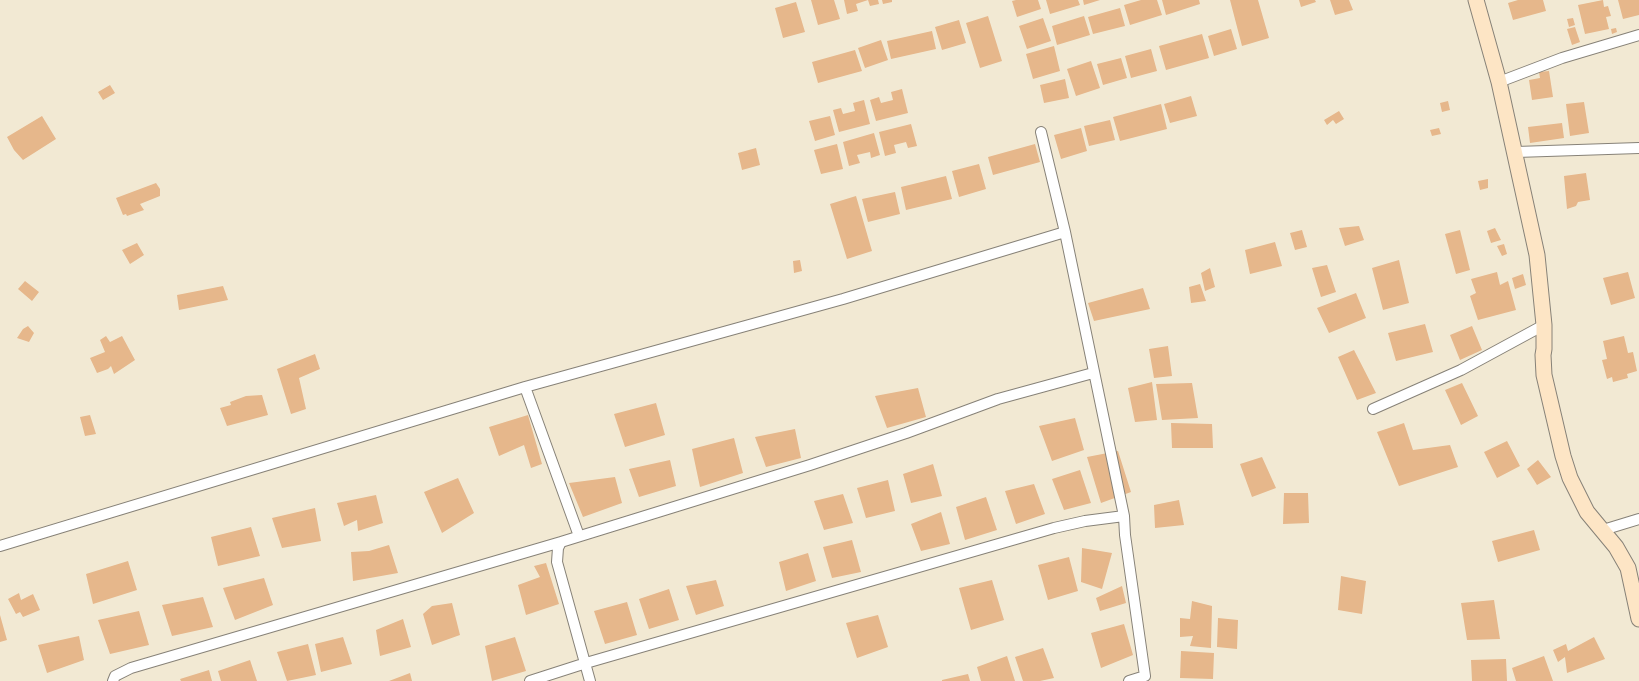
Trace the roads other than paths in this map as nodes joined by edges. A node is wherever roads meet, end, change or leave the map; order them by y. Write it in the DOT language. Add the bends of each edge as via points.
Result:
graph roads {
  1 [pos="1476,0"];
  2 [pos="1639,35"];
  3 [pos="1499,82"];
  4 [pos="1041,132"];
  5 [pos="1639,148"];
  6 [pos="1516,152"];
  7 [pos="1065,232"];
  8 [pos="1544,325"];
  9 [pos="1093,373"];
  10 [pos="525,387"];
  11 [pos="1373,410"];
  12 [pos="1124,516"];
  13 [pos="1639,520"];
  14 [pos="1603,530"];
  15 [pos="579,536"];
  16 [pos="561,542"];
  17 [pos="0,546"];
  18 [pos="1639,619"];
  19 [pos="586,663"];
  20 [pos="1146,678"];
  21 [pos="114,681"];
  22 [pos="530,681"];
  23 [pos="590,681"];
  24 [pos="1129,681"];
  1 -- 3 [label="street"];
  2 -- 3 [label="street" via="1562,58"];
  3 -- 6 [label="street"];
  4 -- 7 [label="street"];
  5 -- 6 [label="street"];
  6 -- 8 [label="street" via="1537,255"];
  7 -- 9 [label="street"];
  7 -- 10 [label="street" via="844,299"];
  8 -- 11 [label="street" via="1461,370"];
  8 -- 14 [label="street" via="1544,375 1563,456 1570,478 1587,512"];
  9 -- 12 [label="street"];
  9 -- 15 [label="street" via="998,399 824,460"];
  10 -- 15 [label="street"];
  10 -- 17 [label="street"];
  12 -- 19 [label="street" via="1054,528"];
  12 -- 20 [label="street"];
  13 -- 14 [label="street"];
  14 -- 18 [label="street" via="1628,568"];
  15 -- 16 [label="street"];
  16 -- 19 [label="street" via="556,562"];
  16 -- 21 [label="street" via="131,668 115,676"];
  19 -- 22 [label="street"];
  19 -- 23 [label="street"];
  20 -- 24 [label="street"];
}
